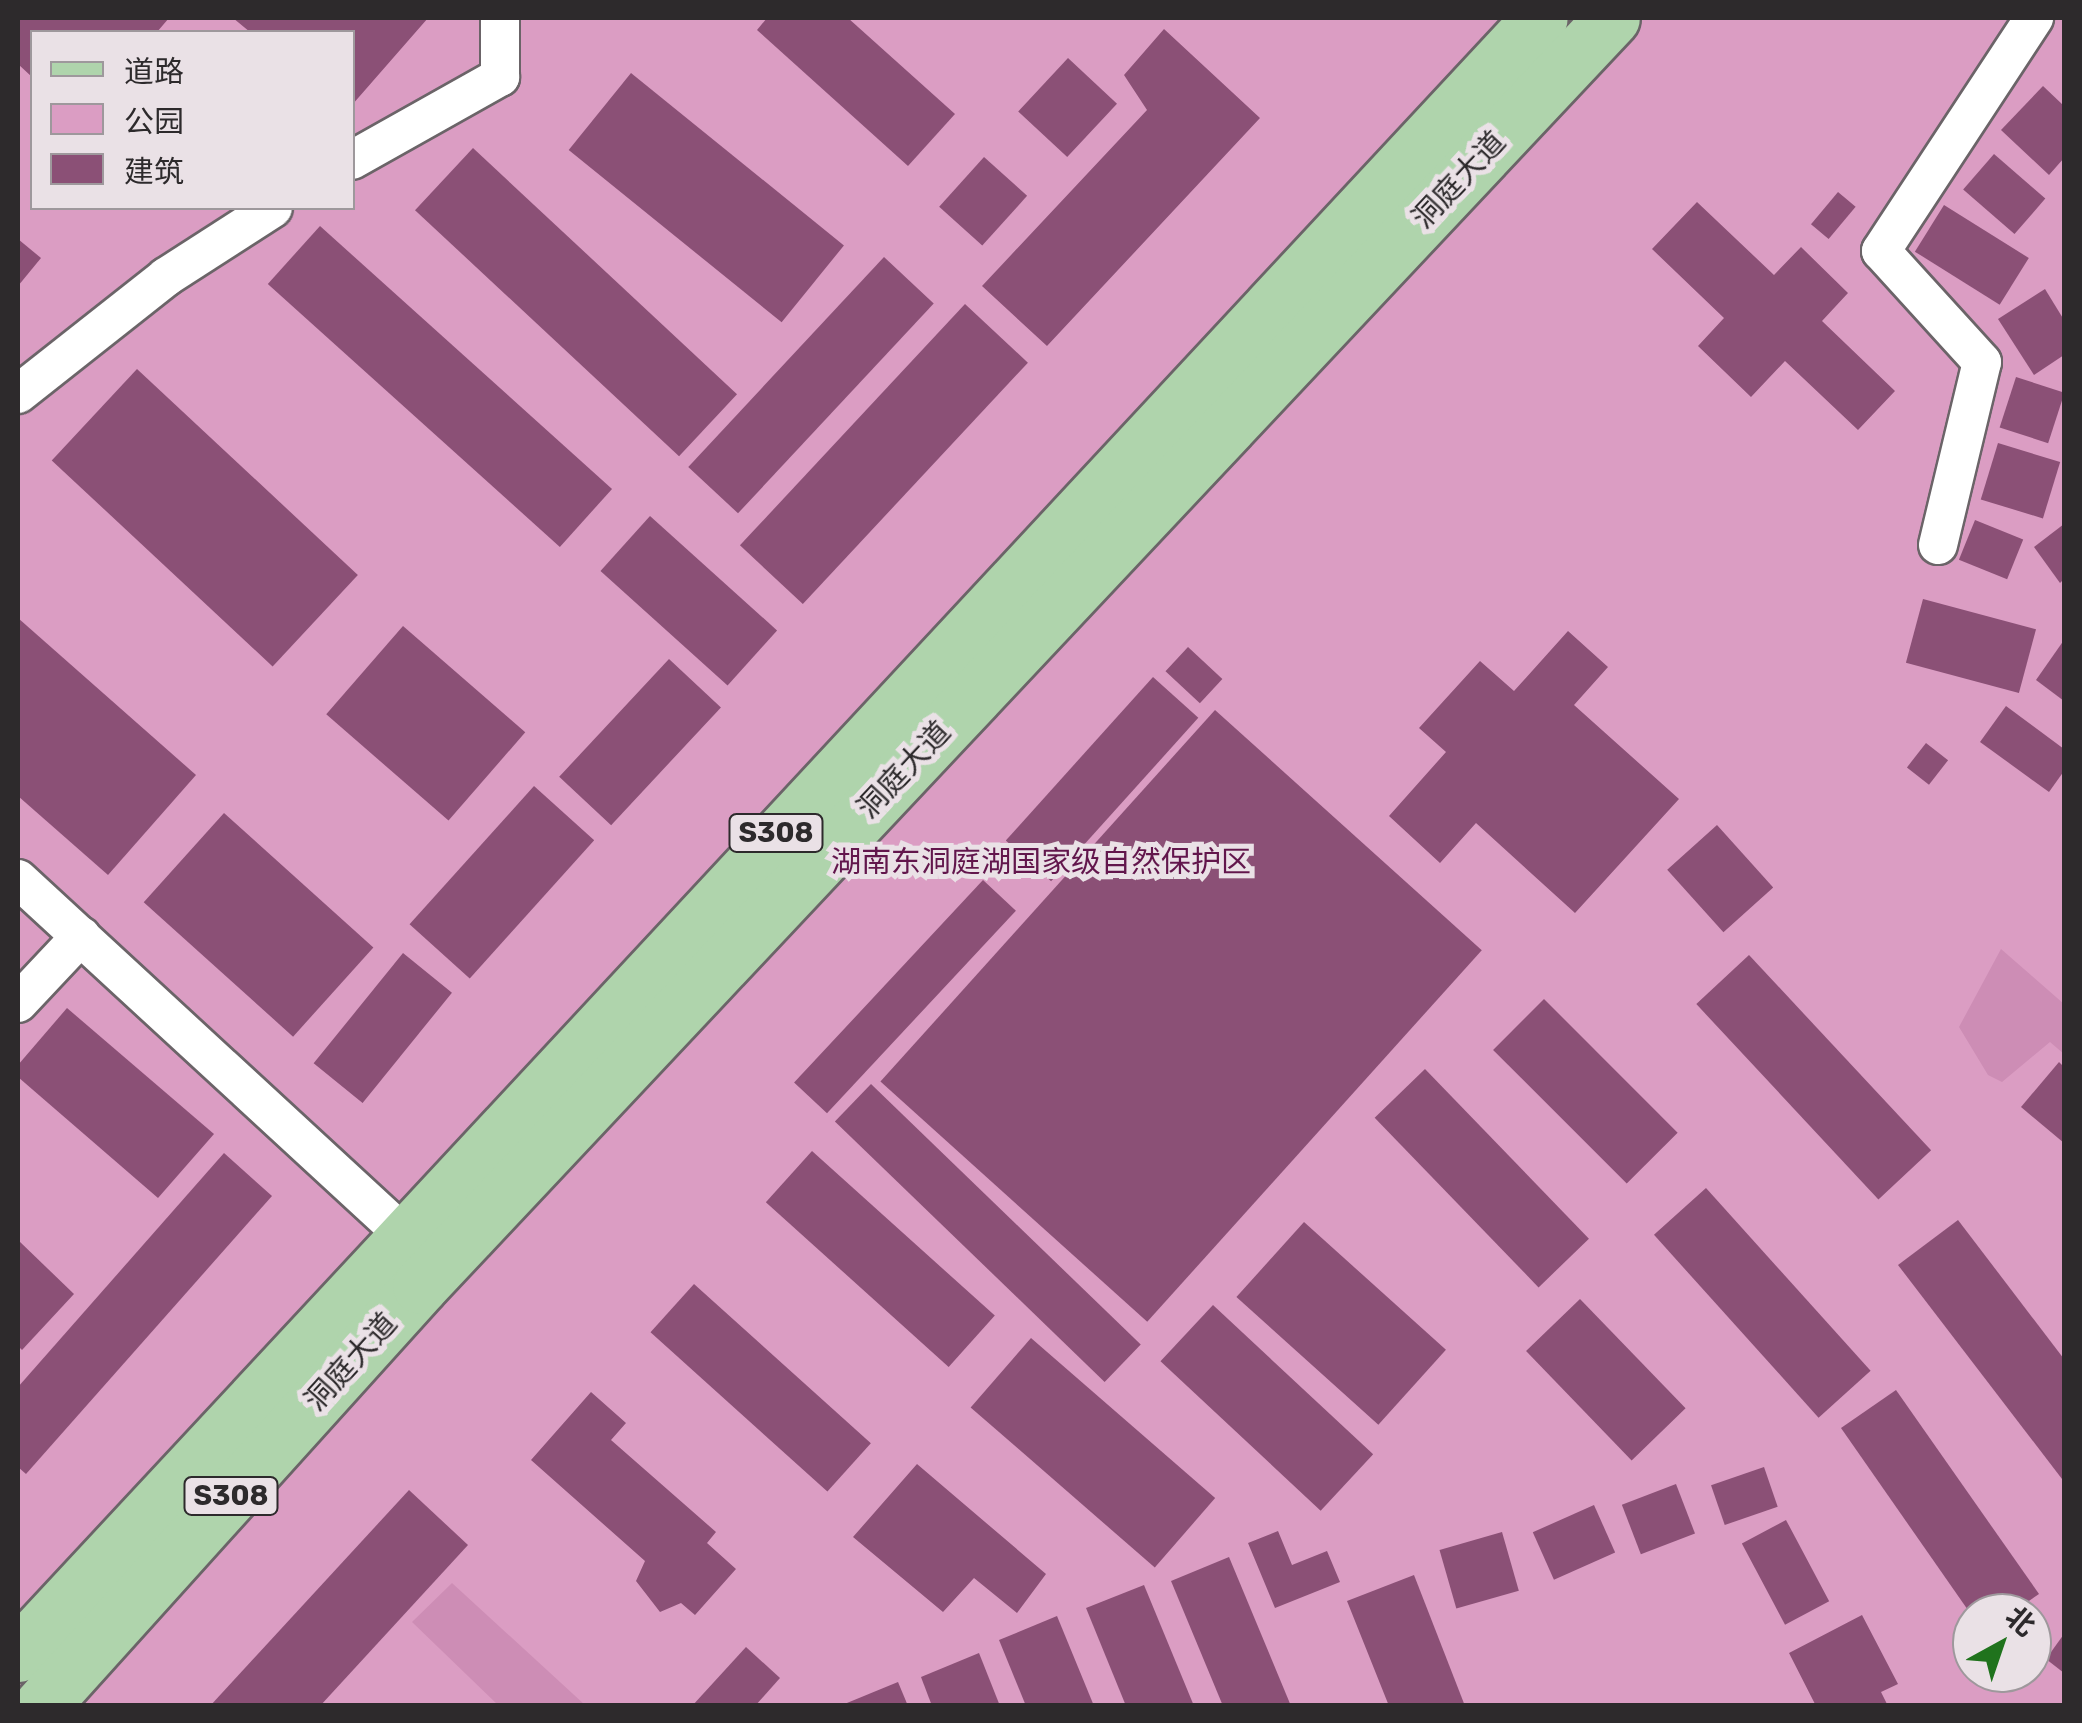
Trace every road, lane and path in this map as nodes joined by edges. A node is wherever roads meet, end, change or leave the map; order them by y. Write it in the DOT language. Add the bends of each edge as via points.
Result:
graph roads {
  1 [pos="500,18"];
  2 [pos="1540,18"];
  3 [pos="1612,18"];
  4 [pos="2034,18"];
  5 [pos="355,158"];
  6 [pos="270,210"];
  7 [pos="18,394"];
  8 [pos="1938,545"];
  9 [pos="18,879"];
  10 [pos="81,936"];
  11 [pos="18,1003"];
  12 [pos="402,1233"];
  13 [pos="18,1654"];
  14 [pos="41,1706"];
  1 -- 5 [label="street" via="506,24 500,77"];
  2 -- 12 [label="main road, 洞庭大道 / S308"];
  3 -- 14 [label="main road, 洞庭大道 / S308" via="420,1286"];
  4 -- 8 [label="street" via="1881,251 1982,362"];
  6 -- 7 [label="street" via="166,277"];
  9 -- 10 [label="street"];
  10 -- 11 [label="street"];
  10 -- 12 [label="street"];
  12 -- 13 [label="main road, 洞庭大道 / S308"];
}
